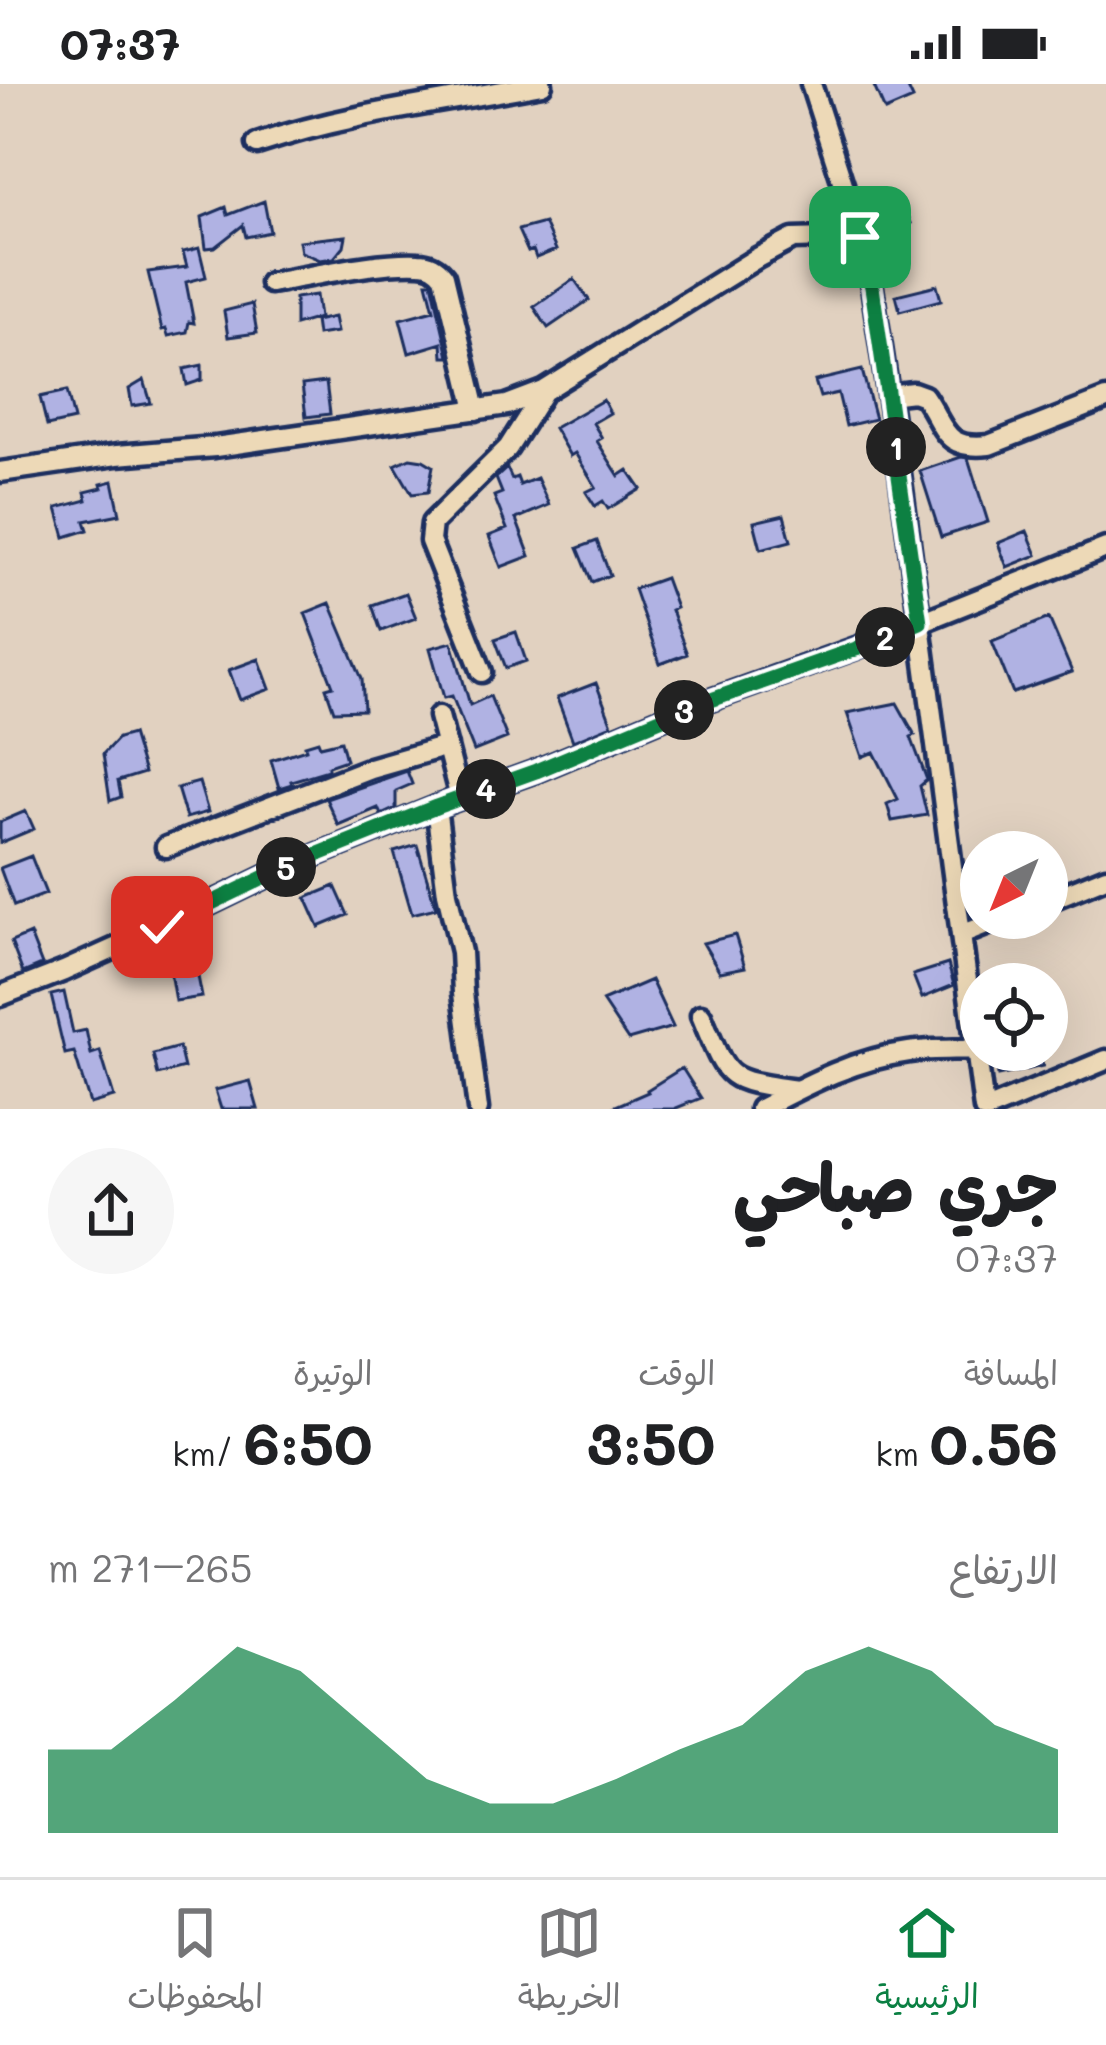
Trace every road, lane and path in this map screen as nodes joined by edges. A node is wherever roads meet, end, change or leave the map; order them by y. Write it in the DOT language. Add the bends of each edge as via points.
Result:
graph roads {
  1 [pos="542,84"];
  2 [pos="811,84"];
  3 [pos="257,144"];
  4 [pos="860,237"];
  5 [pos="270,283"];
  6 [pos="544,392"];
  7 [pos="888,395"];
  8 [pos="1106,399"];
  9 [pos="476,410"];
  10 [pos="0,472"];
  11 [pos="1106,548"];
  12 [pos="920,622"];
  13 [pos="482,672"];
  14 [pos="439,716"];
  15 [pos="447,746"];
  16 [pos="460,798"];
  17 [pos="436,807"];
  18 [pos="166,847"];
  19 [pos="1106,877"];
  20 [pos="1068,892"];
  21 [pos="960,927"];
  22 [pos="0,996"];
  23 [pos="701,1015"];
  24 [pos="960,1050"];
  25 [pos="1106,1060"];
  26 [pos="980,1071"];
  27 [pos="796,1090"];
  28 [pos="478,1109"];
  29 [pos="760,1109"];
  30 [pos="986,1109"];
  1 -- 3 [label="street"];
  2 -- 4 [label="street"];
  4 -- 6 [label="street" via="794,239 757,257"];
  4 -- 7 [label="street"];
  5 -- 9 [label="street" via="380,266 436,267"];
  6 -- 9 [label="street"];
  6 -- 13 [label="street" via="508,448 432,524 430,541"];
  7 -- 8 [label="street" via="925,396 944,432 970,447"];
  7 -- 12 [label="street"];
  9 -- 10 [label="street"];
  11 -- 12 [label="street"];
  12 -- 16 [label="street"];
  12 -- 21 [label="street"];
  14 -- 15 [label="street"];
  15 -- 16 [label="street"];
  15 -- 18 [label="street"];
  16 -- 17 [label="street"];
  17 -- 22 [label="street"];
  17 -- 28 [label="street"];
  19 -- 20 [label="street"];
  23 -- 27 [label="street" via="732,1077"];
  24 -- 27 [label="street" via="863,1062"];
  25 -- 30 [label="street"];
  26 -- 30 [label="street"];
  27 -- 29 [label="street"];
}
